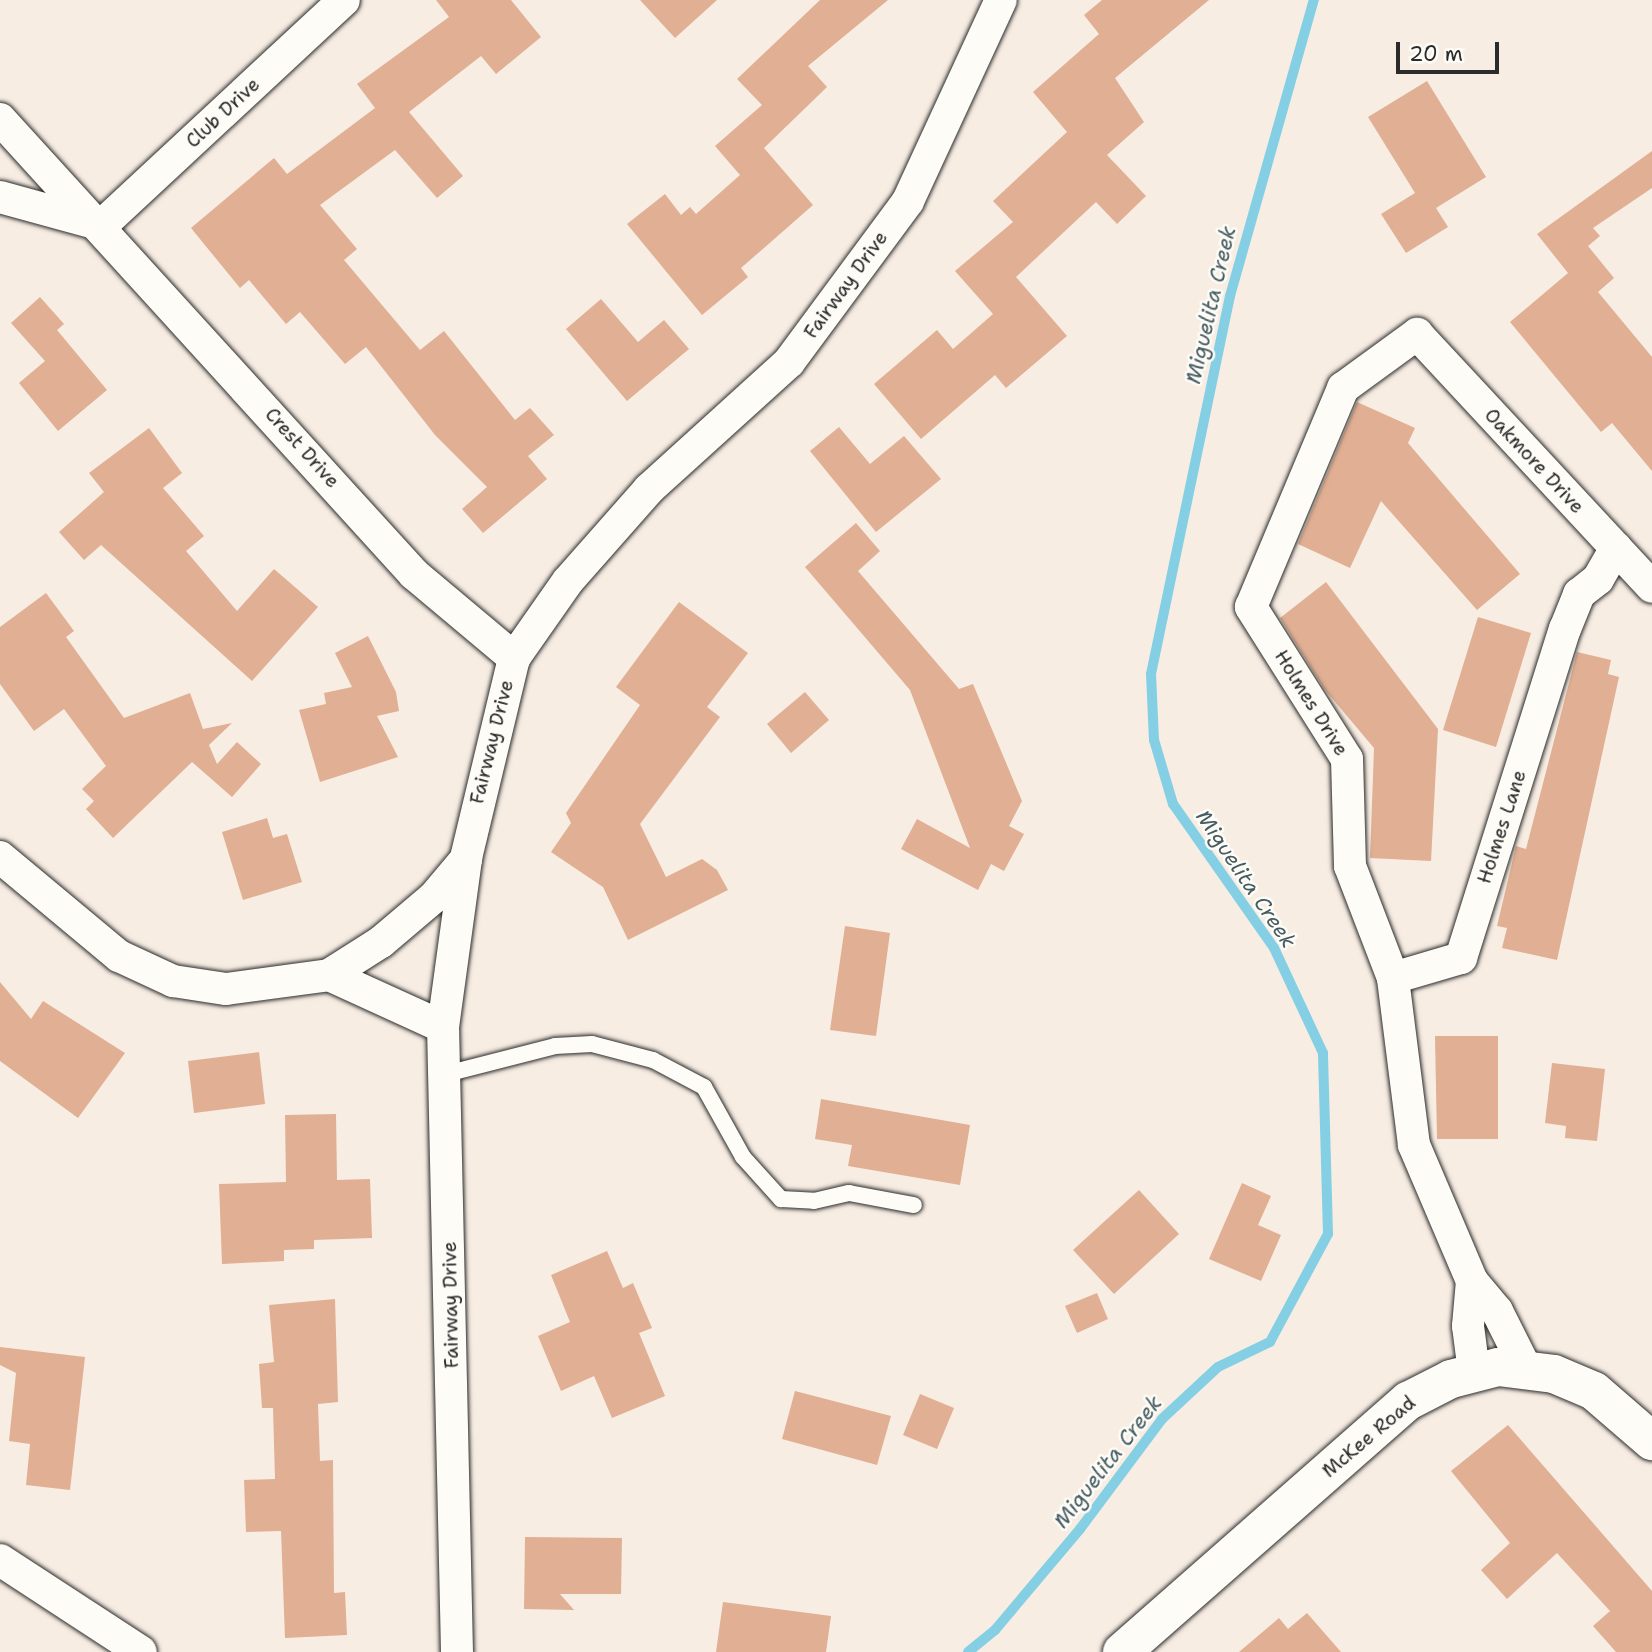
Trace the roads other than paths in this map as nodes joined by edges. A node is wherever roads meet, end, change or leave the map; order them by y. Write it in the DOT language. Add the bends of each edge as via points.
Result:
graph roads {
  1 [pos="344,0"];
  2 [pos="1001,0"];
  3 [pos="0,119"];
  4 [pos="0,197"];
  5 [pos="102,225"];
  6 [pos="1417,334"];
  7 [pos="1616,548"];
  8 [pos="1652,587"];
  9 [pos="514,657"];
  10 [pos="0,857"];
  11 [pos="466,858"];
  12 [pos="329,975"];
  13 [pos="1393,978"];
  14 [pos="443,1027"];
  15 [pos="446,1074"];
  16 [pos="914,1205"];
  17 [pos="1472,1281"];
  18 [pos="1525,1367"];
  19 [pos="1474,1372"];
  20 [pos="1652,1441"];
  21 [pos="0,1560"];
  22 [pos="141,1652"];
  23 [pos="457,1652"];
  24 [pos="1122,1652"];
  1 -- 5 [label="street, Club Drive"];
  2 -- 9 [label="street, Fairway Drive" via="908,201 789,362 649,489 568,582"];
  3 -- 5 [label="street, Crest Drive"];
  4 -- 5 [label="street"];
  5 -- 9 [label="street, Crest Drive" via="414,574"];
  6 -- 7 [label="street, Oakmore Drive"];
  6 -- 13 [label="street, Holmes Drive" via="1343,388 1251,607 1347,759 1350,866"];
  7 -- 8 [label="street, Oakmore Drive"];
  7 -- 13 [label="street, Holmes Lane" via="1598,579 1578,594 1461,958"];
  9 -- 11 [label="street, Fairway Drive"];
  10 -- 12 [label="street" via="119,956 173,981 226,989"];
  11 -- 12 [label="street" via="434,897 382,942"];
  11 -- 14 [label="street, Fairway Drive"];
  12 -- 14 [label="street"];
  13 -- 17 [label="street, Holmes Drive" via="1414,1145"];
  14 -- 15 [label="street, Fairway Drive"];
  15 -- 16 [label="lane" via="555,1046 592,1044 653,1060 704,1087 743,1157 780,1199 814,1202 849,1193"];
  15 -- 23 [label="street, Fairway Drive"];
  17 -- 18 [label="street, Holmes Drive" via="1497,1311"];
  17 -- 19 [label="street, Holmes Drive" via="1468,1326"];
  18 -- 19 [label="street, McKee Road"];
  18 -- 20 [label="street, McKee Road" via="1594,1391"];
  19 -- 24 [label="street, McKee Road" via="1408,1401"];
  21 -- 22 [label="street"];
}
